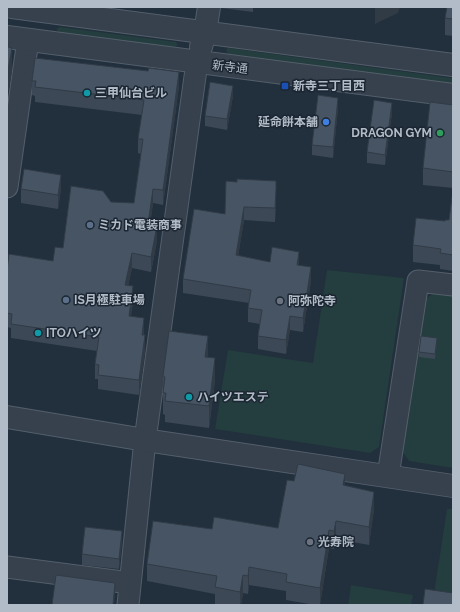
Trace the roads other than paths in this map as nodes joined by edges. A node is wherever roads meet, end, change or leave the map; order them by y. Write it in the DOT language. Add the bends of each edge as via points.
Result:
graph roads {
  1 [pos="209,7"];
  2 [pos="26,8"];
  3 [pos="205,33"];
  4 [pos="18,38"];
  5 [pos="197,62"];
  6 [pos="453,65"];
  7 [pos="453,95"];
  8 [pos="7,187"];
  9 [pos="453,285"];
  10 [pos="7,417"];
  11 [pos="145,440"];
  12 [pos="388,476"];
  13 [pos="453,486"];
  14 [pos="7,567"];
  15 [pos="130,583"];
  16 [pos="128,605"];
  1 -- 3 [label="street"];
  2 -- 3 [label="street"];
  2 -- 4 [label="street"];
  3 -- 5 [label="street"];
  3 -- 6 [label="street"];
  4 -- 5 [label="street, 新寺通"];
  4 -- 8 [label="street"];
  5 -- 7 [label="street, 新寺通"];
  5 -- 11 [label="street"];
  9 -- 12 [label="street" via="418,281"];
  10 -- 11 [label="street"];
  11 -- 12 [label="street"];
  11 -- 15 [label="street"];
  12 -- 13 [label="street"];
  14 -- 15 [label="street"];
  15 -- 16 [label="street"];
}
